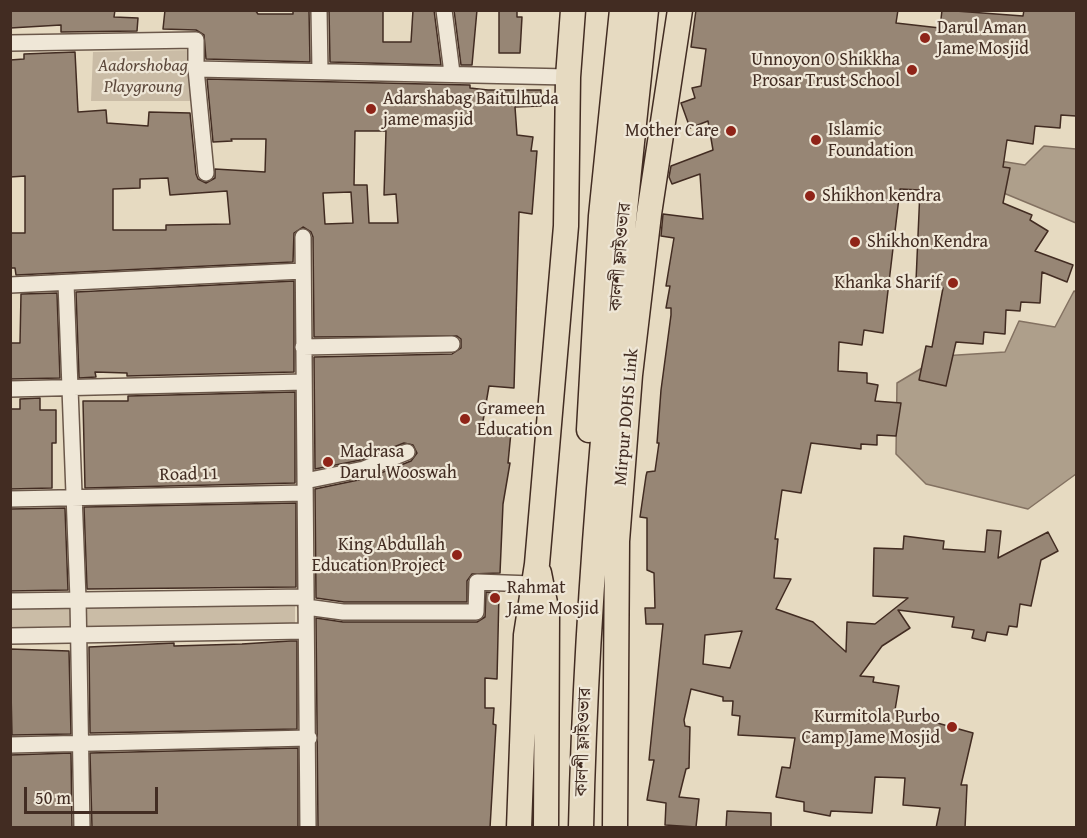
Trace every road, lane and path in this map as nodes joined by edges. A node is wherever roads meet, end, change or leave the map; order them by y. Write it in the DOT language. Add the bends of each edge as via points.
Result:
graph roads {
  1 [pos="319,10"];
  2 [pos="444,10"];
  3 [pos="622,10"];
  4 [pos="646,10"];
  5 [pos="574,13"];
  6 [pos="677,14"];
  7 [pos="10,43"];
  8 [pos="196,69"];
  9 [pos="320,71"];
  10 [pos="452,73"];
  11 [pos="568,77"];
  12 [pos="206,172"];
  13 [pos="303,237"];
  14 [pos="303,271"];
  15 [pos="66,283"];
  16 [pos="10,285"];
  17 [pos="452,344"];
  18 [pos="303,347"];
  19 [pos="304,382"];
  20 [pos="68,388"];
  21 [pos="10,389"];
  22 [pos="408,452"];
  23 [pos="305,487"];
  24 [pos="74,497"];
  25 [pos="10,499"];
  26 [pos="617,541"];
  27 [pos="535,574"];
  28 [pos="78,599"];
  29 [pos="10,601"];
  30 [pos="306,602"];
  31 [pos="306,632"];
  32 [pos="78,635"];
  33 [pos="10,636"];
  34 [pos="309,738"];
  35 [pos="79,742"];
  36 [pos="10,745"];
  37 [pos="82,828"];
  38 [pos="308,828"];
  39 [pos="519,828"];
  40 [pos="546,828"];
  41 [pos="572,828"];
  42 [pos="582,828"];
  43 [pos="596,828"];
  44 [pos="615,828"];
  1 -- 9 [label="street"];
  2 -- 10 [label="street"];
  3 -- 41 [label="main road" via="601,216 575,668"];
  4 -- 42 [label="main road, কালশী ফ্লাইওভার" via="596,524"];
  5 -- 11 [label="main road"];
  6 -- 26 [label="main road, Mirpur DOHS Link" via="630,375"];
  7 -- 8 [label="street" via="195,40"];
  8 -- 9 [label="street"];
  8 -- 12 [label="street"];
  9 -- 10 [label="street"];
  10 -- 11 [label="street"];
  11 -- 27 [label="main road" via="566,226"];
  13 -- 14 [label="street"];
  14 -- 15 [label="street"];
  14 -- 18 [label="street"];
  15 -- 16 [label="street"];
  15 -- 20 [label="street"];
  17 -- 18 [label="street"];
  18 -- 19 [label="street"];
  19 -- 20 [label="street"];
  19 -- 23 [label="street"];
  20 -- 21 [label="street"];
  20 -- 24 [label="street"];
  22 -- 23 [label="street, Road 11"];
  23 -- 24 [label="street, Road 11"];
  23 -- 30 [label="street"];
  24 -- 25 [label="street, Road 11"];
  24 -- 28 [label="street"];
  26 -- 43 [label="main road, কালশী ফ্লাইওভার" via="606,587"];
  26 -- 44 [label="main road, Mirpur DOHS Link"];
  27 -- 30 [label="street" via="477,582 476,612 343,612"];
  27 -- 39 [label="main road" via="526,635"];
  27 -- 40 [label="main road, কালশী ফ্লাইওভার" via="544,589 547,631"];
  28 -- 29 [label="street"];
  28 -- 30 [label="street"];
  28 -- 32 [label="street"];
  30 -- 31 [label="street"];
  31 -- 32 [label="street"];
  31 -- 34 [label="street"];
  32 -- 33 [label="street"];
  32 -- 35 [label="street"];
  34 -- 35 [label="street"];
  34 -- 38 [label="street"];
  35 -- 36 [label="street"];
  35 -- 37 [label="street"];
}
